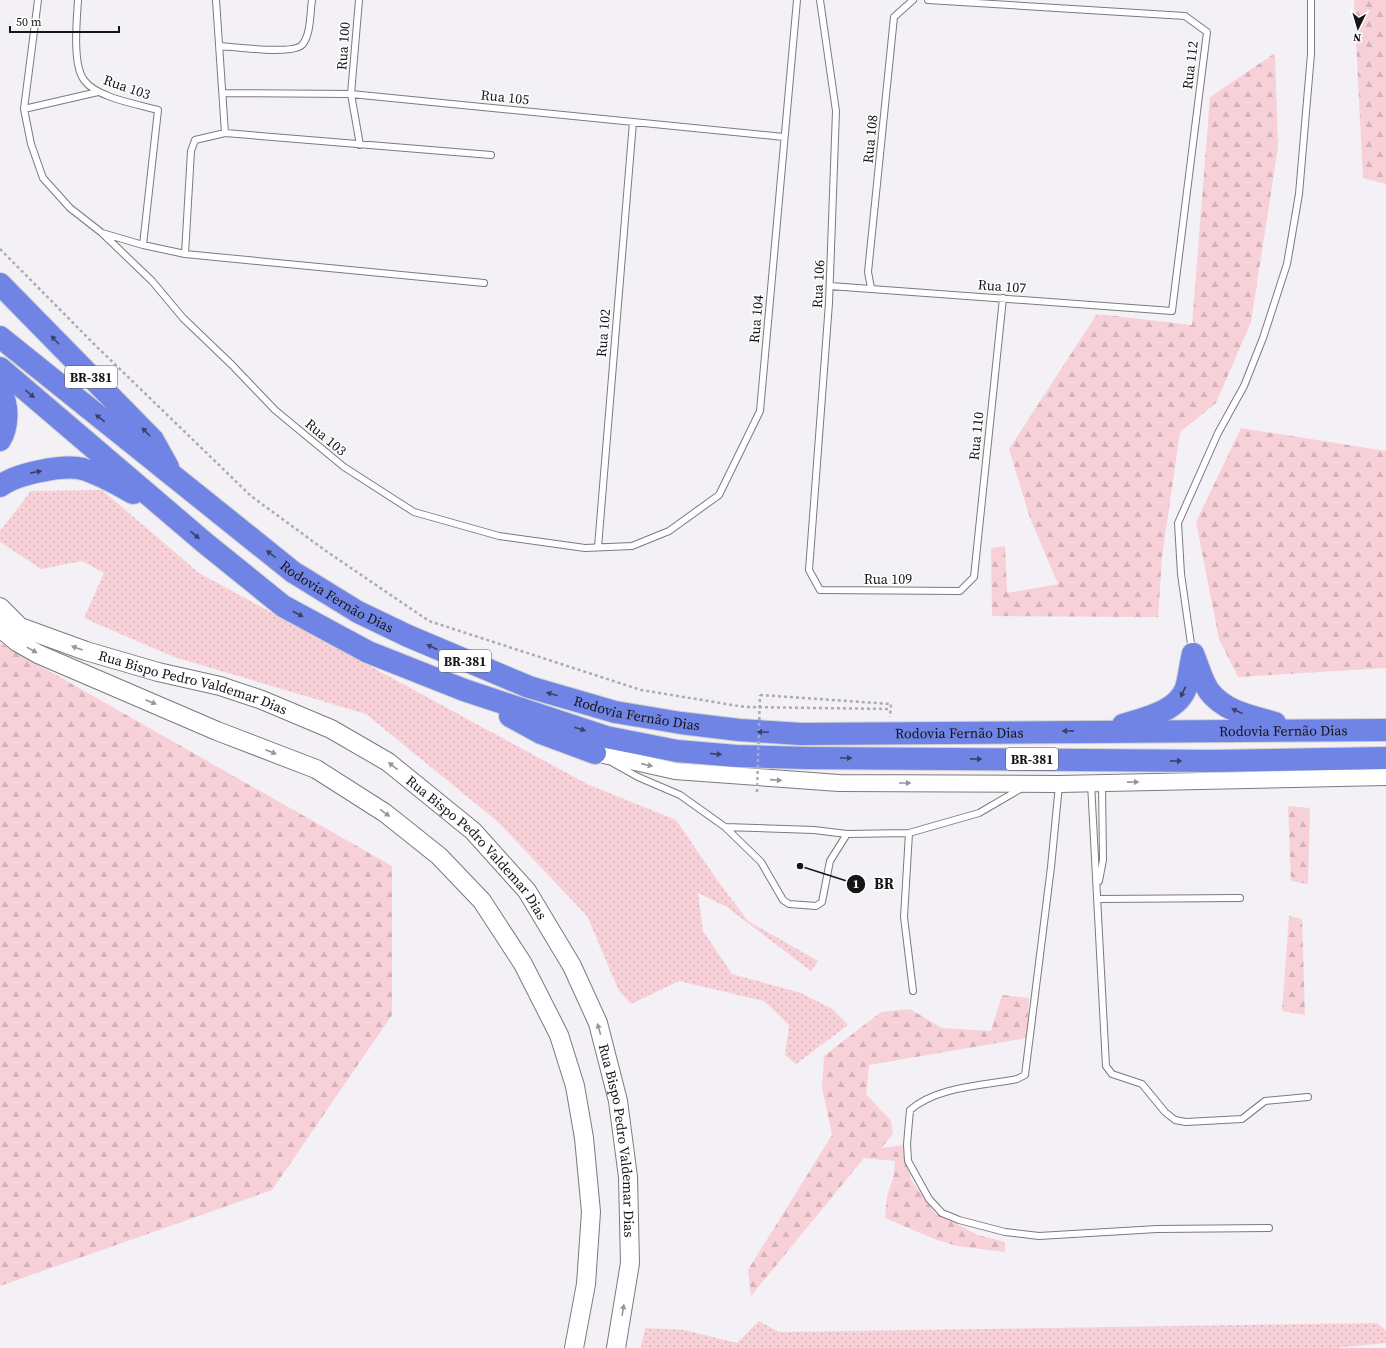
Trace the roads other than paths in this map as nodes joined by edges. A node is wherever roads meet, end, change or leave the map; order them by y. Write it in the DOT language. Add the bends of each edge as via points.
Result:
graph roads {
  1 [pos="38,0"];
  2 [pos="78,0"];
  3 [pos="216,0"];
  4 [pos="312,0"];
  5 [pos="359,0"];
  6 [pos="797,0"];
  7 [pos="820,0"];
  8 [pos="913,0"];
  9 [pos="928,0"];
  10 [pos="1311,0"];
  11 [pos="220,46"];
  12 [pos="98,92"];
  13 [pos="223,93"];
  14 [pos="351,94"];
  15 [pos="24,109"];
  16 [pos="633,122"];
  17 [pos="224,134"];
  18 [pos="784,137"];
  19 [pos="360,145"];
  20 [pos="491,155"];
  21 [pos="102,233"];
  22 [pos="143,245"];
  23 [pos="185,254"];
  24 [pos="484,283"];
  25 [pos="0,284"];
  26 [pos="830,286"];
  27 [pos="871,288"];
  28 [pos="1003,298"];
  29 [pos="1172,311"];
  30 [pos="0,337"];
  31 [pos="0,368"];
  32 [pos="1,392"];
  33 [pos="0,440"];
  34 [pos="174,477"];
  35 [pos="0,486"];
  36 [pos="166,510"];
  37 [pos="598,547"];
  38 [pos="809,570"];
  39 [pos="974,577"];
  40 [pos="0,607"];
  41 [pos="0,628"];
  42 [pos="1192,654"];
  43 [pos="464,690"];
  44 [pos="1301,730"];
  45 [pos="1386,730"];
  46 [pos="1107,731"];
  47 [pos="595,753"];
  48 [pos="1386,758"];
  49 [pos="1386,777"];
  50 [pos="1097,783"];
  51 [pos="1029,784"];
  52 [pos="1059,784"];
  53 [pos="725,827"];
  54 [pos="909,833"];
  55 [pos="847,834"];
  56 [pos="1098,891"];
  57 [pos="1240,898"];
  58 [pos="1098,899"];
  59 [pos="913,991"];
  60 [pos="1308,1097"];
  61 [pos="1269,1228"];
  62 [pos="574,1348"];
  63 [pos="616,1348"];
  1 -- 15 [label="lane, Rua 103"];
  2 -- 12 [label="lane, Rua 103" via="75,34 79,63 83,80"];
  3 -- 11 [label="lane"];
  4 -- 11 [label="lane" via="307,37 302,46 290,51"];
  5 -- 14 [label="lane, Rua 100"];
  6 -- 18 [label="lane, Rua 104"];
  7 -- 26 [label="lane, Rua 106" via="836,111"];
  8 -- 27 [label="lane, Rua 108" via="894,17 868,272"];
  9 -- 29 [label="lane, Rua 112" via="1185,16 1206,32"];
  10 -- 42 [label="lane" via="1311,54 1299,194 1287,264 1244,386 1218,433 1178,523 1181,574"];
  11 -- 13 [label="lane"];
  12 -- 15 [label="lane"];
  12 -- 22 [label="lane, Rua 103" via="158,110"];
  13 -- 14 [label="lane, Rua 105"];
  13 -- 17 [label="lane"];
  14 -- 16 [label="lane, Rua 105"];
  14 -- 19 [label="lane, Rua 100"];
  15 -- 21 [label="lane, Rua 103" via="30,144 43,178 70,208"];
  16 -- 18 [label="lane, Rua 105"];
  16 -- 37 [label="lane, Rua 102"];
  17 -- 19 [label="lane"];
  17 -- 23 [label="lane" via="195,140 191,151"];
  18 -- 37 [label="lane, Rua 104" via="760,411 719,495 668,531 632,546"];
  19 -- 20 [label="lane"];
  21 -- 22 [label="lane, Rua 103"];
  21 -- 37 [label="lane, Rua 103" via="152,281 183,318 232,364 275,410 344,467 414,512 499,536 584,548"];
  22 -- 23 [label="lane, Rua 103"];
  23 -- 24 [label="lane, Rua 103"];
  34 -- 25 [label="highway, BR-381, one-way" via="153,440"];
  26 -- 27 [label="lane, Rua 107"];
  26 -- 38 [label="lane, Rua 106"];
  27 -- 28 [label="lane, Rua 107"];
  28 -- 29 [label="lane, Rua 107"];
  28 -- 39 [label="lane, Rua 110"];
  34 -- 30 [label="highway, Rodovia Fernão Dias / BR-381, one-way"];
  31 -- 36 [label="highway, Rodovia Fernão Dias / BR-381, one-way"];
  32 -- 33 [label="highway" via="6,415"];
  46 -- 34 [label="highway, Rodovia Fernão Dias / BR-381, one-way" via="801,734 739,730 615,712 529,687 443,652 358,612 293,572"];
  35 -- 36 [label="highway, BR-381, one-way" via="26,474 51,469 82,469"];
  36 -- 43 [label="highway, Rodovia Fernão Dias / BR-381, one-way" via="282,606 368,652"];
  38 -- 39 [label="lane, Rua 109" via="820,590 960,591"];
  63 -- 40 [label="main road, Rua Bispo Pedro Valdemar Dias, one-way" via="630,1263 628,1177 618,1101 595,1017 572,966 527,891 473,831 388,762 331,729 262,700 220,686 158,672 66,644 20,627"];
  41 -- 62 [label="main road, Rua Bispo Pedro Valdemar Dias, one-way" via="38,654 217,731 316,769 385,813 439,856 482,902 523,964 559,1035 575,1086 584,1138 591,1212 586,1284"];
  44 -- 42 [label="highway, BR-381, one-way" via="1239,713 1222,704 1209,690"];
  42 -- 46 [label="highway, one-way" via="1186,688 1177,703 1156,714"];
  43 -- 47 [label="highway, BR-381" via="541,733"];
  43 -- 48 [label="highway, Rodovia Fernão Dias / BR-381, one-way" via="606,738 677,751 728,755 807,758 1205,761"];
  44 -- 45 [label="highway, Rodovia Fernão Dias / BR-381"];
  44 -- 46 [label="highway, Rodovia Fernão Dias / BR-381"];
  47 -- 51 [label="street, BR-381, one-way" via="676,771 779,780 839,783"];
  47 -- 53 [label="lane" via="638,777 680,795"];
  50 -- 49 [label="street, BR-381, one-way"];
  50 -- 52 [label="street, BR-381"];
  50 -- 56 [label="lane"];
  50 -- 56 [label="lane" via="1103,860"];
  51 -- 52 [label="street, BR-381"];
  51 -- 54 [label="lane" via="979,813"];
  52 -- 61 [label="lane" via="1025,1075 1017,1079 946,1092 915,1106 910,1110 908,1161 929,1199 942,1213 1005,1232 1039,1236"];
  53 -- 55 [label="lane" via="814,830"];
  53 -- 55 [label="lane" via="761,862 783,900 789,904 816,906 822,902 830,861"];
  54 -- 55 [label="lane"];
  54 -- 59 [label="lane" via="904,917"];
  56 -- 58 [label="lane"];
  57 -- 58 [label="lane"];
  58 -- 60 [label="lane" via="1106,1066 1112,1074 1142,1084 1165,1112 1175,1120 1186,1122 1242,1119 1265,1101"];
}
